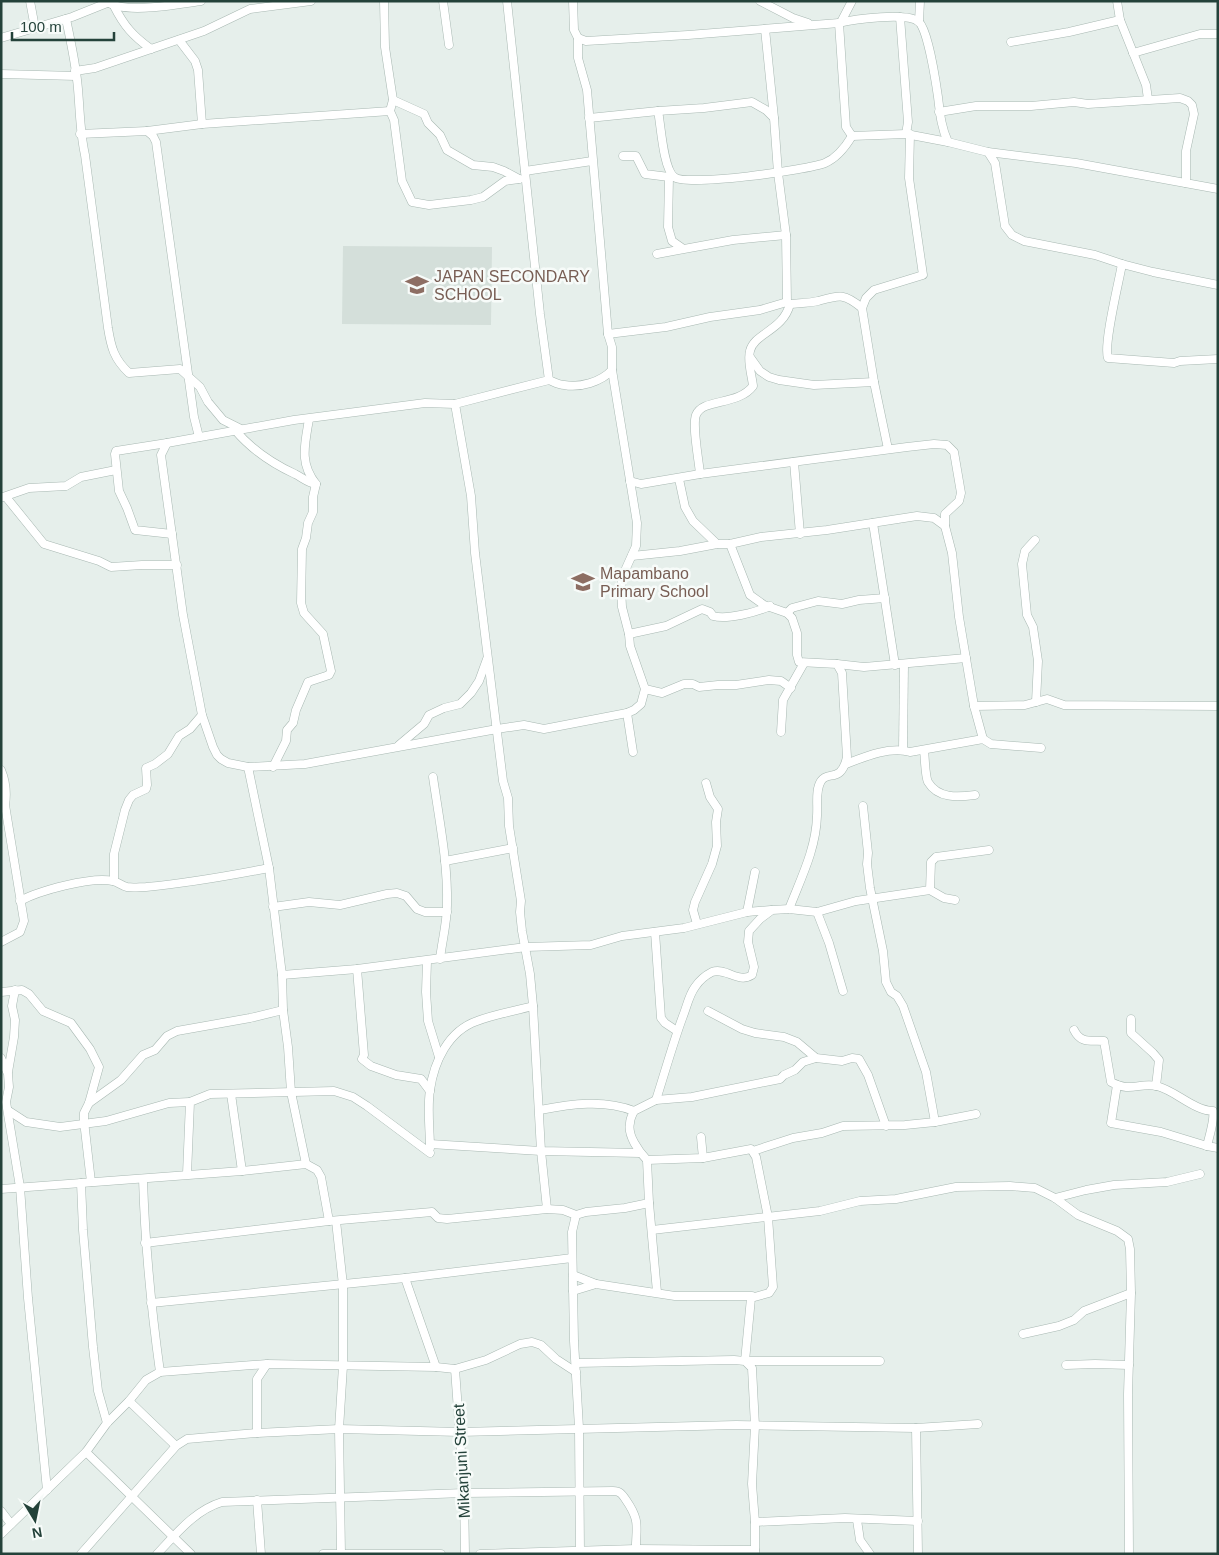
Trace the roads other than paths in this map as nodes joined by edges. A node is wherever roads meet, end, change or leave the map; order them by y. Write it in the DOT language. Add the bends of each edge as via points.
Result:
graph roads {
  1 [pos="30,1"];
  2 [pos="201,1"];
  3 [pos="311,1"];
  4 [pos="384,1"];
  5 [pos="443,1"];
  6 [pos="507,1"];
  7 [pos="573,1"];
  8 [pos="760,1"];
  9 [pos="852,1"];
  10 [pos="920,1"];
  11 [pos="1117,1"];
  12 [pos="109,3"];
  13 [pos="900,17"];
  14 [pos="66,19"];
  15 [pos="1120,20"];
  16 [pos="840,22"];
  17 [pos="920,22"];
  18 [pos="812,24"];
  19 [pos="34,28"];
  20 [pos="765,28"];
  21 [pos="1218,34"];
  22 [pos="1,38"];
  23 [pos="578,38"];
  24 [pos="179,40"];
  25 [pos="1011,42"];
  26 [pos="449,45"];
  27 [pos="151,49"];
  28 [pos="1133,53"];
  29 [pos="1,74"];
  30 [pos="75,74"];
  31 [pos="1148,99"];
  32 [pos="393,100"];
  33 [pos="390,111"];
  34 [pos="658,111"];
  35 [pos="939,112"];
  36 [pos="589,118"];
  37 [pos="774,118"];
  38 [pos="202,124"];
  39 [pos="147,131"];
  40 [pos="80,134"];
  41 [pos="908,134"];
  42 [pos="852,136"];
  43 [pos="948,142"];
  44 [pos="988,152"];
  45 [pos="624,156"];
  46 [pos="592,161"];
  47 [pos="778,173"];
  48 [pos="523,176"];
  49 [pos="671,177"];
  50 [pos="1186,183"];
  51 [pos="1218,189"];
  52 [pos="786,235"];
  53 [pos="682,248"];
  54 [pos="657,254"];
  55 [pos="1122,264"];
  56 [pos="1218,285"];
  57 [pos="789,303"];
  58 [pos="862,308"];
  59 [pos="608,334"];
  60 [pos="749,355"];
  61 [pos="1218,359"];
  62 [pos="612,370"];
  63 [pos="190,376"];
  64 [pos="549,380"];
  65 [pos="874,382"];
  66 [pos="454,404"];
  67 [pos="309,419"];
  68 [pos="238,430"];
  69 [pos="199,437"];
  70 [pos="167,443"];
  71 [pos="888,449"];
  72 [pos="794,462"];
  73 [pos="116,470"];
  74 [pos="700,474"];
  75 [pos="679,479"];
  76 [pos="630,481"];
  77 [pos="316,484"];
  78 [pos="4,497"];
  79 [pos="873,523"];
  80 [pos="945,526"];
  81 [pos="172,534"];
  82 [pos="800,534"];
  83 [pos="1035,540"];
  84 [pos="717,544"];
  85 [pos="730,544"];
  86 [pos="632,556"];
  87 [pos="177,565"];
  88 [pos="885,598"];
  89 [pos="770,606"];
  90 [pos="787,613"];
  91 [pos="630,634"];
  92 [pos="488,656"];
  93 [pos="966,658"];
  94 [pos="804,663"];
  95 [pos="837,664"];
  96 [pos="904,664"];
  97 [pos="895,665"];
  98 [pos="791,688"];
  99 [pos="645,689"];
  100 [pos="1036,702"];
  101 [pos="974,706"];
  102 [pos="1218,706"];
  103 [pos="626,713"];
  104 [pos="202,715"];
  105 [pos="498,729"];
  106 [pos="780,732"];
  107 [pos="983,739"];
  108 [pos="396,747"];
  109 [pos="1041,748"];
  110 [pos="903,750"];
  111 [pos="924,750"];
  112 [pos="633,752"];
  113 [pos="846,764"];
  114 [pos="248,767"];
  115 [pos="273,767"];
  116 [pos="1,770"];
  117 [pos="432,777"];
  118 [pos="706,783"];
  119 [pos="975,795"];
  120 [pos="863,806"];
  121 [pos="513,848"];
  122 [pos="990,850"];
  123 [pos="445,860"];
  124 [pos="268,868"];
  125 [pos="755,872"];
  126 [pos="114,881"];
  127 [pos="930,890"];
  128 [pos="872,898"];
  129 [pos="954,900"];
  130 [pos="20,901"];
  131 [pos="274,907"];
  132 [pos="789,908"];
  133 [pos="772,910"];
  134 [pos="447,912"];
  135 [pos="747,912"];
  136 [pos="816,912"];
  137 [pos="697,924"];
  138 [pos="655,932"];
  139 [pos="1,942"];
  140 [pos="526,947"];
  141 [pos="440,959"];
  142 [pos="428,961"];
  143 [pos="357,969"];
  144 [pos="282,975"];
  145 [pos="15,990"];
  146 [pos="843,991"];
  147 [pos="1,992"];
  148 [pos="533,1006"];
  149 [pos="283,1010"];
  150 [pos="708,1011"];
  151 [pos="1131,1019"];
  152 [pos="1074,1030"];
  153 [pos="677,1031"];
  154 [pos="439,1057"];
  155 [pos="1,1058"];
  156 [pos="816,1058"];
  157 [pos="8,1074"];
  158 [pos="1117,1085"];
  159 [pos="1156,1086"];
  160 [pos="292,1089"];
  161 [pos="430,1091"];
  162 [pos="231,1094"];
  163 [pos="656,1100"];
  164 [pos="190,1102"];
  165 [pos="89,1103"];
  166 [pos="540,1110"];
  167 [pos="9,1111"];
  168 [pos="634,1111"];
  169 [pos="976,1114"];
  170 [pos="84,1120"];
  171 [pos="935,1122"];
  172 [pos="886,1126"];
  173 [pos="701,1137"];
  174 [pos="430,1144"];
  175 [pos="1207,1146"];
  176 [pos="1218,1148"];
  177 [pos="542,1151"];
  178 [pos="753,1151"];
  179 [pos="640,1153"];
  180 [pos="703,1158"];
  181 [pos="647,1160"];
  182 [pos="306,1164"];
  183 [pos="242,1171"];
  184 [pos="188,1174"];
  185 [pos="1200,1174"];
  186 [pos="143,1179"];
  187 [pos="91,1182"];
  188 [pos="81,1183"];
  189 [pos="20,1187"];
  190 [pos="1,1189"];
  191 [pos="1055,1198"];
  192 [pos="649,1203"];
  193 [pos="547,1209"];
  194 [pos="576,1215"];
  195 [pos="768,1216"];
  196 [pos="332,1221"];
  197 [pos="652,1230"];
  198 [pos="145,1243"];
  199 [pos="572,1258"];
  200 [pos="573,1275"];
  201 [pos="405,1278"];
  202 [pos="596,1284"];
  203 [pos="343,1285"];
  204 [pos="573,1292"];
  205 [pos="657,1292"];
  206 [pos="1131,1293"];
  207 [pos="752,1296"];
  208 [pos="151,1303"];
  209 [pos="1023,1334"];
  210 [pos="745,1361"];
  211 [pos="880,1361"];
  212 [pos="576,1363"];
  213 [pos="267,1364"];
  214 [pos="1066,1365"];
  215 [pos="1129,1365"];
  216 [pos="343,1366"];
  217 [pos="436,1367"];
  218 [pos="455,1369"];
  219 [pos="160,1372"];
  220 [pos="576,1372"];
  221 [pos="129,1401"];
  222 [pos="107,1423"];
  223 [pos="978,1424"];
  224 [pos="755,1426"];
  225 [pos="579,1428"];
  226 [pos="916,1428"];
  227 [pos="339,1429"];
  228 [pos="460,1432"];
  229 [pos="257,1433"];
  230 [pos="176,1446"];
  231 [pos="86,1452"];
  232 [pos="47,1490"];
  233 [pos="580,1492"];
  234 [pos="464,1493"];
  235 [pos="131,1496"];
  236 [pos="339,1497"];
  237 [pos="257,1500"];
  238 [pos="1,1511"];
  239 [pos="857,1520"];
  240 [pos="918,1521"];
  241 [pos="755,1522"];
  242 [pos="11,1524"];
  243 [pos="1,1534"];
  244 [pos="172,1537"];
  245 [pos="636,1552"];
  246 [pos="755,1552"];
  247 [pos="341,1553"];
  248 [pos="398,1553"];
  249 [pos="524,1553"];
  250 [pos="580,1553"];
  251 [pos="81,1554"];
  252 [pos="157,1554"];
  253 [pos="191,1554"];
  254 [pos="261,1554"];
  255 [pos="323,1554"];
  256 [pos="441,1554"];
  257 [pos="465,1554"];
  258 [pos="480,1554"];
  259 [pos="870,1554"];
  260 [pos="918,1554"];
  261 [pos="1130,1554"];
  1 -- 19 [label="street"];
  2 -- 12 [label="street" via="127,8"];
  3 -- 24 [label="street" via="250,9"];
  4 -- 32 [label="street" via="385,47"];
  5 -- 26 [label="street"];
  6 -- 48 [label="street"];
  7 -- 23 [label="street" via="574,30"];
  8 -- 18 [label="street"];
  9 -- 16 [label="street"];
  10 -- 17 [label="street"];
  11 -- 15 [label="street"];
  12 -- 14 [label="street"];
  12 -- 27 [label="street" via="135,38"];
  13 -- 16 [label="street"];
  13 -- 17 [label="street"];
  13 -- 41 [label="street"];
  14 -- 19 [label="street"];
  14 -- 30 [label="street"];
  15 -- 25 [label="street"];
  15 -- 28 [label="street"];
  16 -- 18 [label="street"];
  16 -- 42 [label="street" via="846,128"];
  17 -- 35 [label="street" via="928,45"];
  18 -- 20 [label="street"];
  19 -- 22 [label="street"];
  20 -- 23 [label="street" via="586,41"];
  20 -- 37 [label="street"];
  21 -- 28 [label="street" via="1200,34"];
  23 -- 36 [label="street" via="578,58 587,90"];
  24 -- 27 [label="street"];
  24 -- 38 [label="street" via="195,60 198,70"];
  27 -- 30 [label="street"];
  28 -- 31 [label="street"];
  29 -- 30 [label="street"];
  30 -- 40 [label="street"];
  31 -- 35 [label="street" via="1088,104 976,106"];
  31 -- 50 [label="street" via="1180,98 1192,105 1194,114 1186,151"];
  32 -- 33 [label="street"];
  32 -- 48 [label="street" via="424,114 440,135 446,150 473,165"];
  33 -- 38 [label="street"];
  33 -- 48 [label="street" via="402,181 412,202 429,205 471,200 488,194 505,181"];
  34 -- 36 [label="street"];
  34 -- 37 [label="street" via="752,102"];
  34 -- 49 [label="street"];
  35 -- 43 [label="street"];
  36 -- 46 [label="street"];
  37 -- 47 [label="street"];
  38 -- 39 [label="street"];
  39 -- 40 [label="street"];
  39 -- 63 [label="street" via="156,142"];
  40 -- 63 [label="street" via="114,355 129,373 180,369"];
  41 -- 42 [label="street"];
  41 -- 43 [label="street"];
  41 -- 58 [label="street" via="910,178 923,275 874,290"];
  42 -- 47 [label="street" via="845,147 826,162"];
  43 -- 44 [label="street"];
  44 -- 50 [label="street" via="1076,163"];
  44 -- 55 [label="street" via="995,163 1005,226 1012,235 1024,241 1095,255"];
  45 -- 49 [label="street" via="636,156 645,174"];
  46 -- 48 [label="street"];
  46 -- 59 [label="street"];
  47 -- 49 [label="street" via="694,180"];
  47 -- 52 [label="street"];
  48 -- 64 [label="street"];
  49 -- 53 [label="street" via="668,227 672,241"];
  50 -- 51 [label="street"];
  52 -- 53 [label="street"];
  52 -- 57 [label="street"];
  53 -- 54 [label="street"];
  55 -- 56 [label="street"];
  55 -- 61 [label="street" via="1108,338 1108,358 1174,362"];
  57 -- 58 [label="street" via="817,301 838,295 852,299"];
  57 -- 59 [label="street" via="666,327"];
  57 -- 60 [label="street" via="784,318 755,341"];
  58 -- 65 [label="street"];
  59 -- 62 [label="street" via="612,347"];
  60 -- 65 [label="street" via="760,371 779,380 814,384"];
  60 -- 74 [label="street" via="753,386 748,394 707,405 696,416"];
  62 -- 64 [label="street" via="606,377 583,385 565,386"];
  62 -- 76 [label="street"];
  63 -- 68 [label="street" via="223,420"];
  63 -- 69 [label="street"];
  64 -- 66 [label="street"];
  65 -- 71 [label="street"];
  66 -- 67 [label="street" via="425,403"];
  66 -- 92 [label="street" via="471,496"];
  67 -- 68 [label="street"];
  67 -- 77 [label="street" via="304,462"];
  68 -- 69 [label="street"];
  68 -- 77 [label="street" via="246,443 266,460"];
  69 -- 70 [label="street"];
  70 -- 73 [label="street" via="116,451"];
  70 -- 81 [label="street" via="161,455"];
  71 -- 72 [label="street"];
  71 -- 80 [label="street" via="934,444 947,445 954,452 961,493 959,501 946,514"];
  72 -- 74 [label="street"];
  72 -- 82 [label="street"];
  73 -- 78 [label="street" via="81,477 66,486 29,488"];
  73 -- 81 [label="street" via="119,491 135,530"];
  74 -- 75 [label="street"];
  75 -- 76 [label="street" via="641,484"];
  75 -- 84 [label="street" via="684,507 693,521"];
  76 -- 86 [label="street" via="637,523"];
  77 -- 115 [label="street" via="313,512 302,549 301,603 304,612 324,634 331,672 308,682"];
  78 -- 87 [label="street" via="44,544 111,567"];
  79 -- 80 [label="street" via="917,516 934,518"];
  79 -- 82 [label="street"];
  79 -- 88 [label="street"];
  80 -- 93 [label="street" via="952,554"];
  81 -- 87 [label="street"];
  82 -- 85 [label="street"];
  83 -- 100 [label="street" via="1025,551 1022,564 1027,615 1033,626 1038,661"];
  84 -- 85 [label="street"];
  84 -- 86 [label="street"];
  85 -- 89 [label="street" via="750,595"];
  86 -- 91 [label="street" via="621,588 622,607"];
  87 -- 104 [label="street"];
  88 -- 90 [label="street" via="842,604 818,601 792,608"];
  88 -- 97 [label="street"];
  89 -- 90 [label="street"];
  89 -- 91 [label="street" via="758,612 722,617 702,609 666,626"];
  90 -- 94 [label="street" via="792,618 796,633 799,662"];
  91 -- 99 [label="street" via="630,646"];
  92 -- 105 [label="street"];
  92 -- 108 [label="street" via="479,681 460,704 429,715 424,724"];
  93 -- 96 [label="street"];
  93 -- 101 [label="street"];
  94 -- 95 [label="street"];
  94 -- 98 [label="street"];
  95 -- 97 [label="street" via="864,667"];
  95 -- 113 [label="street" via="842,673"];
  96 -- 97 [label="street"];
  96 -- 110 [label="street"];
  98 -- 99 [label="street" via="781,681 769,680 699,687 684,684 662,693"];
  98 -- 106 [label="street" via="783,700"];
  99 -- 103 [label="street" via="641,704"];
  100 -- 101 [label="street"];
  100 -- 102 [label="street" via="1047,699 1064,705"];
  101 -- 107 [label="street"];
  103 -- 105 [label="street" via="544,729 524,725"];
  103 -- 112 [label="street"];
  104 -- 114 [label="street" via="216,755 228,763"];
  104 -- 126 [label="street" via="179,736 168,754 146,768 147,788 129,800 114,854"];
  105 -- 108 [label="street"];
  105 -- 121 [label="street"];
  107 -- 109 [label="street" via="992,744"];
  107 -- 111 [label="street"];
  108 -- 115 [label="street" via="332,760"];
  110 -- 111 [label="street"];
  110 -- 113 [label="street" via="880,753"];
  111 -- 119 [label="street" via="928,781 937,790 944,796"];
  113 -- 132 [label="street" via="842,772 821,781 815,840"];
  114 -- 115 [label="street"];
  114 -- 124 [label="street"];
  116 -- 130 [label="street" via="6,782 5,805"];
  117 -- 123 [label="street"];
  118 -- 137 [label="street" via="718,809 717,846 695,902 693,910"];
  120 -- 128 [label="street"];
  121 -- 123 [label="street"];
  121 -- 140 [label="street"];
  122 -- 127 [label="street" via="936,857 931,862"];
  123 -- 134 [label="street"];
  124 -- 126 [label="street" via="146,887 127,887"];
  124 -- 131 [label="street"];
  125 -- 135 [label="street"];
  126 -- 130 [label="street" via="89,881 39,892"];
  127 -- 128 [label="street"];
  127 -- 129 [label="street"];
  128 -- 136 [label="street"];
  128 -- 171 [label="street" via="886,982 903,1006 926,1072"];
  130 -- 139 [label="street" via="24,921 22,929"];
  131 -- 134 [label="street" via="309,902 340,905 397,893 426,912"];
  131 -- 144 [label="street"];
  132 -- 133 [label="street"];
  132 -- 136 [label="street"];
  133 -- 135 [label="street"];
  133 -- 153 [label="street" via="749,931 754,967 752,975 736,978 718,971 700,981"];
  134 -- 141 [label="street"];
  135 -- 137 [label="street"];
  136 -- 146 [label="street"];
  137 -- 138 [label="street"];
  138 -- 140 [label="street" via="622,936 590,945"];
  138 -- 153 [label="street" via="661,1018"];
  140 -- 141 [label="street"];
  140 -- 148 [label="street"];
  141 -- 142 [label="street"];
  142 -- 143 [label="street"];
  142 -- 154 [label="street" via="428,1021"];
  143 -- 144 [label="street"];
  143 -- 161 [label="street" via="362,1059 371,1066 396,1075 421,1079"];
  144 -- 149 [label="street"];
  145 -- 147 [label="street"];
  145 -- 157 [label="street" via="12,1006 14,1037"];
  145 -- 165 [label="street" via="25,991 43,1011 71,1023 90,1049 99,1067"];
  148 -- 154 [label="street" via="476,1021 459,1031"];
  148 -- 166 [label="street"];
  149 -- 160 [label="street"];
  149 -- 165 [label="street" via="177,1031 143,1055 121,1080"];
  150 -- 156 [label="street" via="742,1029 797,1042"];
  151 -- 159 [label="street" via="1131,1033 1159,1060"];
  152 -- 158 [label="street" via="1082,1040 1104,1041 1109,1075"];
  153 -- 163 [label="street"];
  154 -- 161 [label="street"];
  155 -- 157 [label="street"];
  156 -- 163 [label="street" via="802,1062 780,1079 692,1097"];
  156 -- 172 [label="street" via="860,1059"];
  157 -- 167 [label="street" via="6,1098"];
  158 -- 159 [label="street" via="1122,1088"];
  158 -- 175 [label="street" via="1111,1123 1161,1132"];
  159 -- 175 [label="street" via="1213,1111"];
  160 -- 162 [label="street"];
  160 -- 174 [label="street" via="344,1094 367,1106 430,1153"];
  160 -- 182 [label="street"];
  161 -- 174 [label="street"];
  162 -- 164 [label="street" via="210,1094"];
  162 -- 183 [label="street"];
  163 -- 168 [label="street"];
  164 -- 170 [label="street" via="169,1103 134,1115"];
  164 -- 184 [label="street"];
  165 -- 170 [label="street"];
  166 -- 168 [label="street" via="580,1104"];
  166 -- 177 [label="street"];
  167 -- 170 [label="street" via="26,1122 40,1125 60,1127"];
  167 -- 189 [label="street"];
  168 -- 179 [label="street" via="629,1124"];
  169 -- 171 [label="street"];
  170 -- 187 [label="street"];
  171 -- 172 [label="street"];
  172 -- 178 [label="street" via="844,1126"];
  173 -- 180 [label="street"];
  174 -- 177 [label="street"];
  175 -- 176 [label="street"];
  177 -- 179 [label="street"];
  177 -- 193 [label="street"];
  178 -- 180 [label="street" via="747,1149"];
  178 -- 195 [label="street"];
  179 -- 181 [label="street"];
  180 -- 181 [label="street"];
  181 -- 192 [label="street"];
  182 -- 183 [label="street"];
  182 -- 196 [label="street" via="322,1177"];
  183 -- 184 [label="street"];
  184 -- 186 [label="street"];
  185 -- 191 [label="street" via="1167,1182 1114,1185"];
  186 -- 187 [label="street"];
  186 -- 198 [label="street"];
  187 -- 188 [label="street"];
  188 -- 189 [label="street"];
  188 -- 222 [label="street" via="93,1347 98,1391"];
  189 -- 190 [label="street"];
  189 -- 232 [label="street"];
  191 -- 195 [label="street" via="1034,1188 956,1187 860,1201 820,1211"];
  191 -- 206 [label="street" via="1078,1215 1128,1239"];
  192 -- 194 [label="street"];
  192 -- 197 [label="street"];
  193 -- 194 [label="street"];
  193 -- 196 [label="street" via="447,1219 438,1218 432,1212"];
  194 -- 199 [label="street"];
  195 -- 197 [label="street"];
  195 -- 207 [label="street" via="772,1287 769,1293"];
  196 -- 198 [label="street"];
  196 -- 203 [label="street"];
  197 -- 205 [label="street"];
  198 -- 208 [label="street"];
  199 -- 200 [label="street"];
  199 -- 201 [label="street"];
  200 -- 202 [label="street"];
  200 -- 204 [label="street"];
  201 -- 203 [label="street"];
  201 -- 217 [label="street"];
  202 -- 204 [label="street"];
  202 -- 205 [label="street"];
  203 -- 208 [label="street"];
  203 -- 216 [label="street"];
  204 -- 212 [label="street"];
  205 -- 207 [label="street" via="675,1296"];
  206 -- 209 [label="street" via="1084,1311 1074,1320 1059,1326"];
  206 -- 215 [label="street"];
  207 -- 210 [label="street"];
  208 -- 219 [label="street"];
  210 -- 211 [label="street"];
  210 -- 212 [label="street"];
  210 -- 224 [label="street" via="752,1368"];
  212 -- 220 [label="street"];
  213 -- 216 [label="street"];
  213 -- 219 [label="street"];
  213 -- 229 [label="street" via="256,1384"];
  214 -- 215 [label="street"];
  215 -- 261 [label="street"];
  216 -- 217 [label="street"];
  216 -- 227 [label="street"];
  217 -- 218 [label="street"];
  218 -- 220 [label="street" via="532,1342"];
  218 -- 228 [label="street, Mikanjuni Street"];
  219 -- 221 [label="street" via="146,1380"];
  220 -- 225 [label="street"];
  221 -- 222 [label="street"];
  221 -- 230 [label="street"];
  222 -- 231 [label="street"];
  223 -- 226 [label="street"];
  224 -- 225 [label="street"];
  224 -- 226 [label="street"];
  224 -- 241 [label="street" via="752,1484"];
  225 -- 228 [label="street"];
  225 -- 233 [label="street"];
  226 -- 240 [label="street"];
  227 -- 228 [label="street"];
  227 -- 229 [label="street"];
  227 -- 236 [label="street"];
  228 -- 234 [label="street, Mikanjuni Street"];
  229 -- 230 [label="street" via="187,1439"];
  230 -- 235 [label="street"];
  231 -- 232 [label="street"];
  231 -- 235 [label="street"];
  232 -- 242 [label="street"];
  233 -- 234 [label="street"];
  233 -- 245 [label="street" via="620,1493 637,1518"];
  233 -- 250 [label="street"];
  234 -- 236 [label="street"];
  234 -- 257 [label="street, Mikanjuni Street"];
  235 -- 244 [label="street"];
  235 -- 251 [label="street"];
  236 -- 237 [label="street"];
  236 -- 247 [label="street"];
  237 -- 244 [label="street" via="210,1506"];
  237 -- 254 [label="street"];
  238 -- 242 [label="street"];
  239 -- 240 [label="street"];
  239 -- 241 [label="street"];
  239 -- 259 [label="street" via="860,1540"];
  240 -- 260 [label="street"];
  241 -- 246 [label="street"];
  242 -- 243 [label="street"];
  244 -- 252 [label="street"];
  244 -- 253 [label="street"];
  245 -- 246 [label="street"];
  245 -- 250 [label="street"];
  247 -- 248 [label="street"];
  247 -- 255 [label="street"];
  248 -- 256 [label="street"];
  249 -- 250 [label="street"];
  249 -- 258 [label="street"];
}
